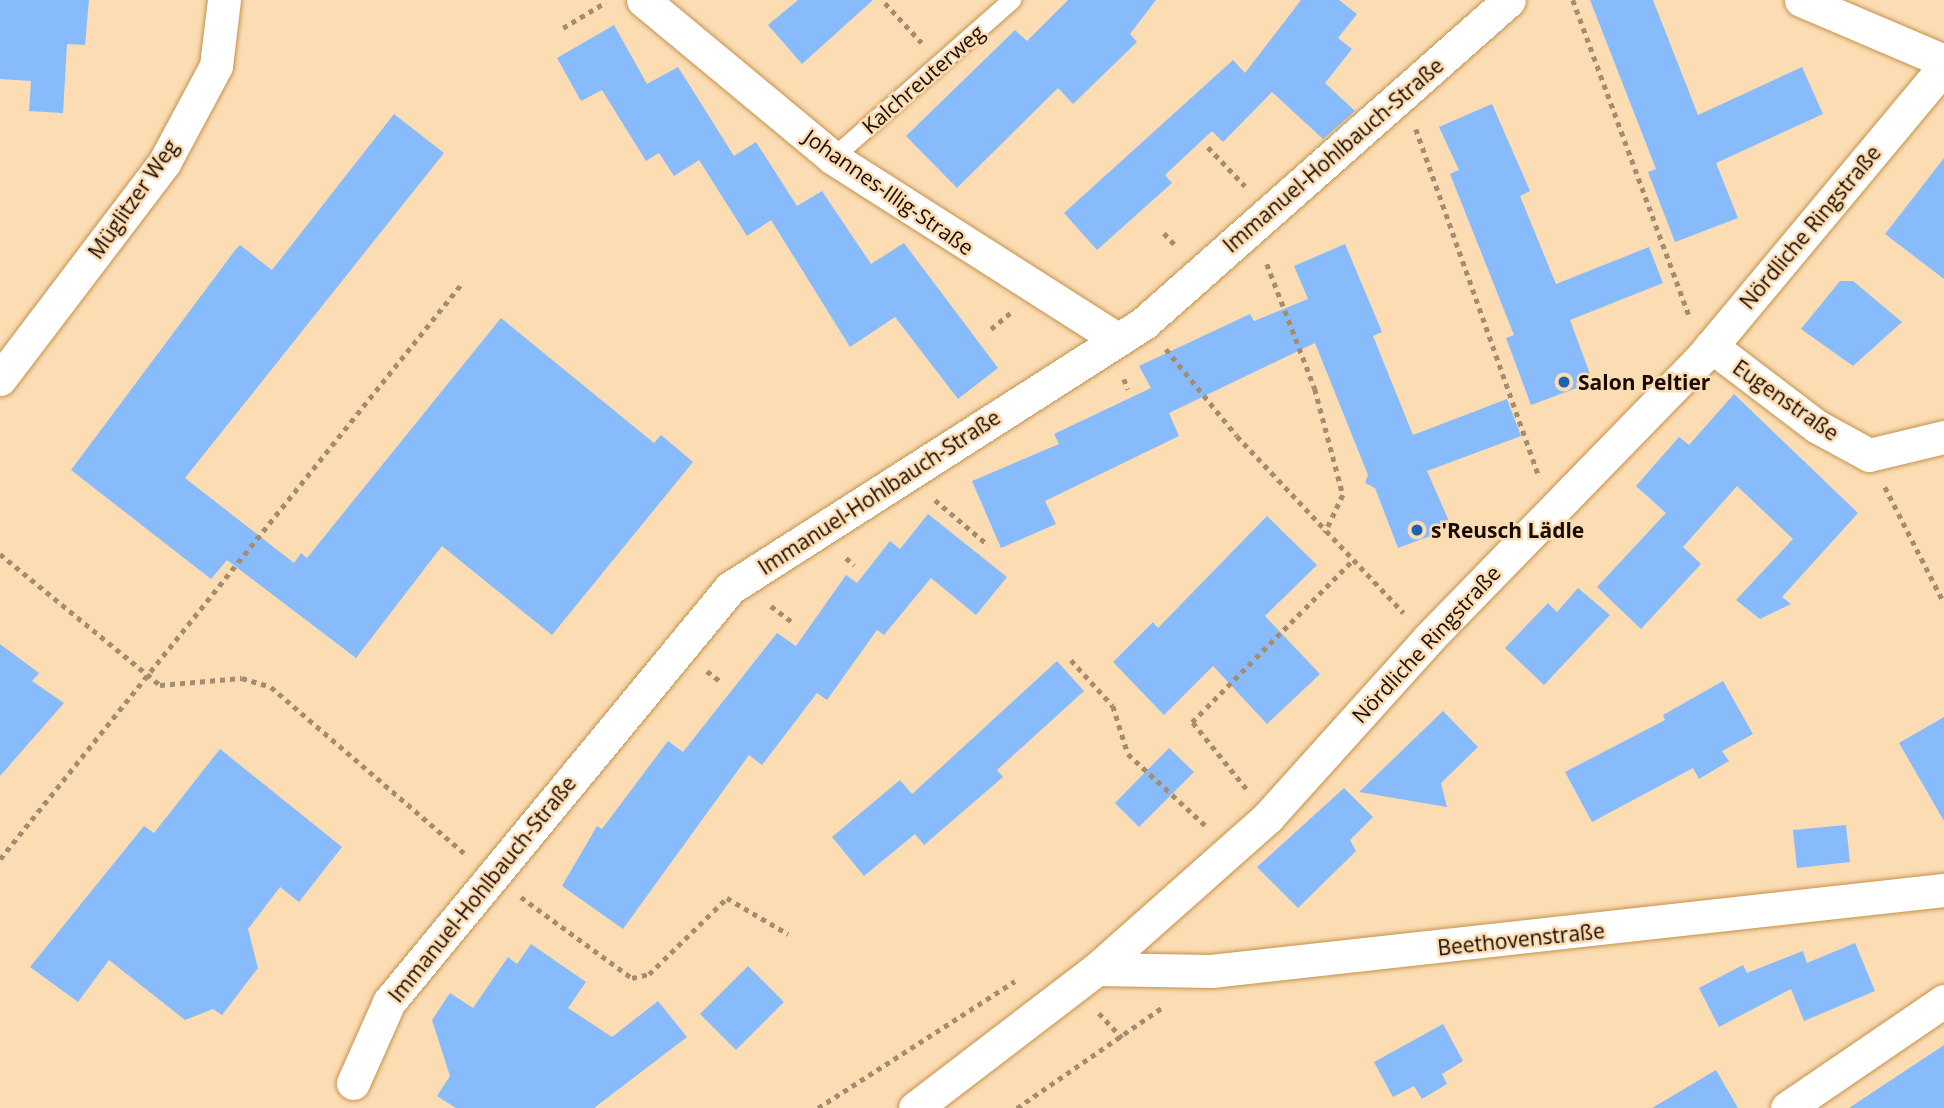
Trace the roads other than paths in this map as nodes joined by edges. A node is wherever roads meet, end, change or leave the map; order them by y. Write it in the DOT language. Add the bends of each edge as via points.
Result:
graph roads {
  1 [pos="224,0"];
  2 [pos="643,0"];
  3 [pos="1012,0"];
  4 [pos="1509,0"];
  5 [pos="1801,0"];
  6 [pos="1944,61"];
  7 [pos="1944,66"];
  8 [pos="832,158"];
  9 [pos="1130,330"];
  10 [pos="1708,351"];
  11 [pos="0,379"];
  12 [pos="1944,437"];
  13 [pos="1944,890"];
  14 [pos="1097,969"];
  15 [pos="1944,1001"];
  16 [pos="353,1083"];
  17 [pos="915,1108"];
  18 [pos="1787,1108"];
  1 -- 11 [label="street, Müglitzer Weg" via="216,66 164,163"];
  2 -- 8 [label="street, Johannes-Illig-Straße"];
  3 -- 8 [label="lane, Kalchreuterweg"];
  4 -- 9 [label="street, Immanuel-Hohlbauch-Straße"];
  5 -- 6 [label="street"];
  7 -- 10 [label="street, Nördliche Ringstraße"];
  8 -- 9 [label="street, Johannes-Illig-Straße"];
  9 -- 16 [label="street, Immanuel-Hohlbauch-Straße" via="730,588 389,1002"];
  10 -- 12 [label="street, Eugenstraße" via="1816,426 1869,455"];
  10 -- 14 [label="street, Nördliche Ringstraße" via="1429,638 1268,817"];
  13 -- 14 [label="street, Beethovenstraße" via="1211,971"];
  14 -- 17 [label="street, Nördliche Ringstraße"];
  15 -- 18 [label="street"];
}
